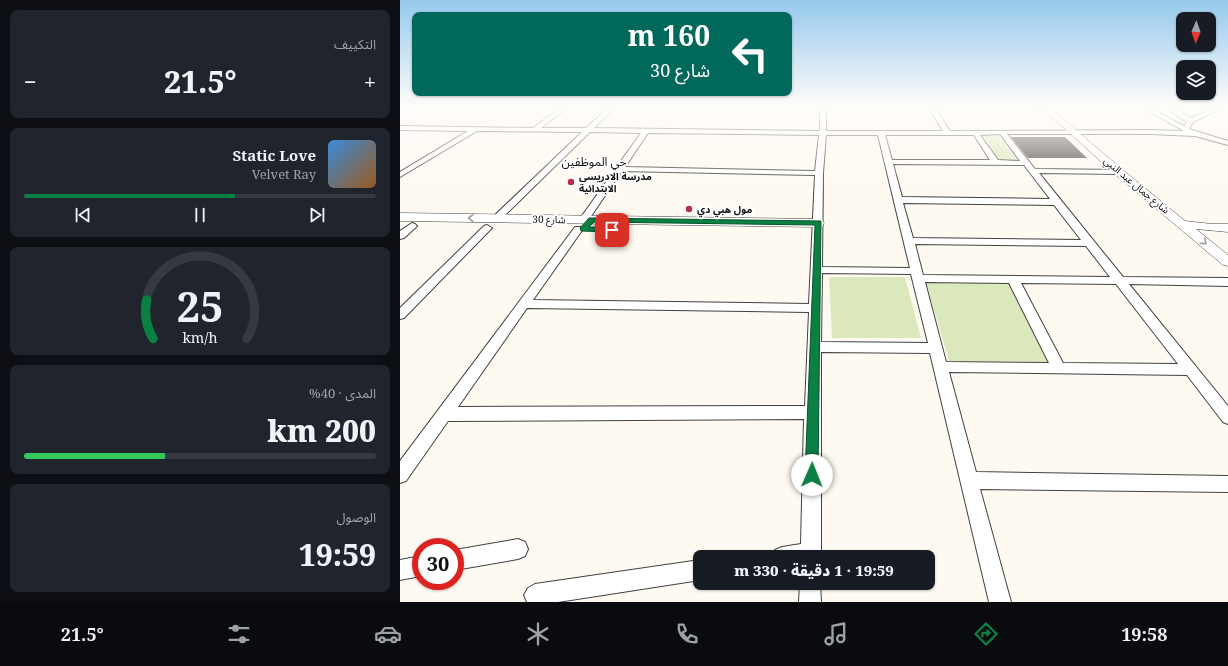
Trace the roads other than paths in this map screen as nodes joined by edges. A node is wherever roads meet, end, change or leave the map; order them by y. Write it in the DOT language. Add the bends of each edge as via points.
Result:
graph roads {
  1 [pos="464,136"];
  2 [pos="582,136"];
  3 [pos="642,136"];
  4 [pos="823,136"];
  5 [pos="882,136"];
  6 [pos="978,136"];
  7 [pos="1004,136"];
  8 [pos="1079,136"];
  9 [pos="1092,136"];
  10 [pos="1203,136"];
  11 [pos="1228,143"];
  12 [pos="1120,159"];
  13 [pos="888,162"];
  14 [pos="996,163"];
  15 [pos="400,164"];
  16 [pos="418,164"];
  17 [pos="1029,167"];
  18 [pos="619,169"];
  19 [pos="1119,172"];
  20 [pos="819,173"];
  21 [pos="400,175"];
  22 [pos="1154,188"];
  23 [pos="898,200"];
  24 [pos="1057,202"];
  25 [pos="400,217"];
  26 [pos="497,218"];
  27 [pos="580,224"];
  28 [pos="1183,224"];
  29 [pos="1199,225"];
  30 [pos="406,226"];
  31 [pos="487,228"];
  32 [pos="818,228"];
  33 [pos="1228,228"];
  34 [pos="400,236"];
  35 [pos="908,241"];
  36 [pos="1090,243"];
  37 [pos="1222,244"];
  38 [pos="1228,262"];
  39 [pos="817,270"];
  40 [pos="917,275"];
  41 [pos="1013,279"];
  42 [pos="1120,281"];
  43 [pos="1228,282"];
  44 [pos="524,304"];
  45 [pos="816,308"];
  46 [pos="400,315"];
  47 [pos="815,346"];
  48 [pos="936,348"];
  49 [pos="940,367"];
  50 [pos="1059,368"];
  51 [pos="1191,370"];
  52 [pos="812,412"];
  53 [pos="444,414"];
  54 [pos="1228,417"];
  55 [pos="400,475"];
  56 [pos="969,480"];
  57 [pos="1228,484"];
  58 [pos="518,549"];
  59 [pos="811,550"];
  60 [pos="464,558"];
  61 [pos="412,568"];
  62 [pos="400,570"];
  63 [pos="693,571"];
  64 [pos="810,590"];
  65 [pos="535,595"];
  66 [pos="810,602"];
  67 [pos="1000,602"];
  1 -- 16 [label="street"];
  2 -- 26 [label="street"];
  3 -- 18 [label="street"];
  4 -- 20 [label="street"];
  5 -- 13 [label="street"];
  6 -- 14 [label="street"];
  7 -- 17 [label="street"];
  8 -- 19 [label="street, شارع جمال عبد النبي"];
  9 -- 12 [label="street, شارع جمال عبد النبي"];
  10 -- 11 [label="street"];
  13 -- 14 [label="street"];
  13 -- 23 [label="street"];
  14 -- 17 [label="street"];
  15 -- 16 [label="street"];
  16 -- 21 [label="street"];
  17 -- 19 [label="street"];
  17 -- 24 [label="street"];
  18 -- 20 [label="street"];
  18 -- 27 [label="street"];
  19 -- 28 [label="street, شارع جمال عبد النبي"];
  20 -- 32 [label="street"];
  22 -- 29 [label="street, شارع جمال عبد النبي"];
  23 -- 24 [label="street"];
  23 -- 35 [label="street"];
  24 -- 36 [label="street"];
  26 -- 25 [label="street, شارع 30, one-way"];
  26 -- 27 [label="street, شارع 30"];
  27 -- 31 [label="street, شارع 30"];
  27 -- 32 [label="street, شارع 30"];
  27 -- 44 [label="street"];
  28 -- 29 [label="street"];
  28 -- 38 [label="street, شارع جمال عبد النبي, one-way"];
  29 -- 33 [label="street"];
  29 -- 37 [label="street, شارع جمال عبد النبي"];
  30 -- 31 [label="street, شارع 30"];
  30 -- 34 [label="street"];
  31 -- 46 [label="street"];
  32 -- 39 [label="street"];
  35 -- 36 [label="street"];
  35 -- 40 [label="street"];
  36 -- 42 [label="street"];
  39 -- 40 [label="street"];
  39 -- 45 [label="street"];
  40 -- 41 [label="street"];
  40 -- 48 [label="street"];
  41 -- 42 [label="street"];
  41 -- 50 [label="street"];
  42 -- 43 [label="street"];
  42 -- 51 [label="street"];
  44 -- 45 [label="street"];
  44 -- 53 [label="street"];
  45 -- 47 [label="street"];
  47 -- 48 [label="street"];
  47 -- 52 [label="street"];
  48 -- 49 [label="street"];
  49 -- 50 [label="street"];
  49 -- 56 [label="street"];
  50 -- 51 [label="street"];
  51 -- 54 [label="street"];
  52 -- 53 [label="street"];
  52 -- 59 [label="street"];
  53 -- 55 [label="street"];
  56 -- 57 [label="street"];
  56 -- 67 [label="street"];
  58 -- 60 [label="street"];
  61 -- 62 [label="street"];
  63 -- 65 [label="street"];
  64 -- 66 [label="street"];
}
